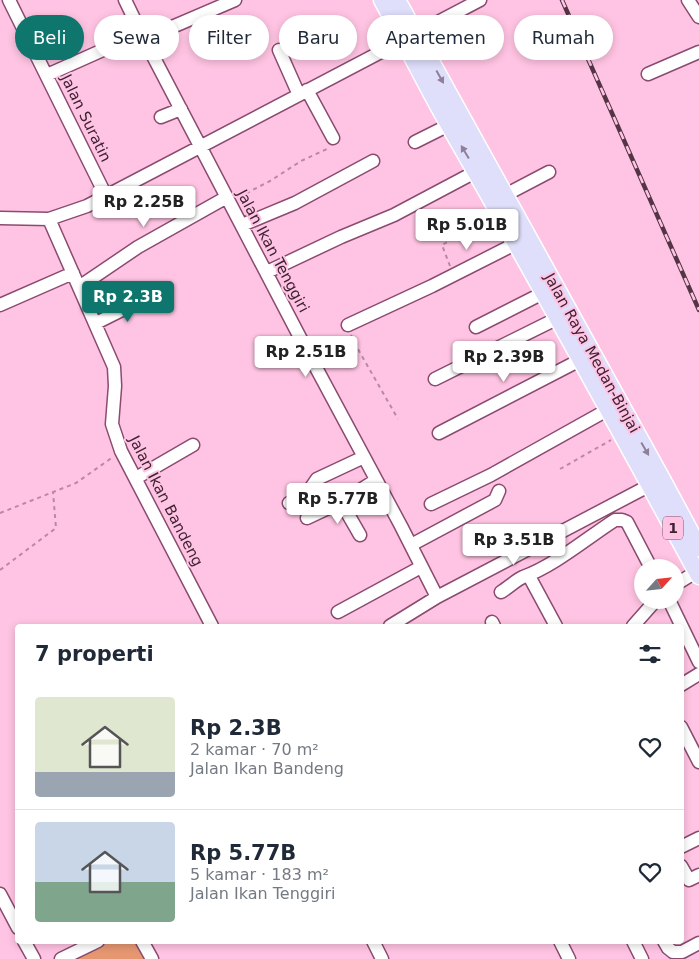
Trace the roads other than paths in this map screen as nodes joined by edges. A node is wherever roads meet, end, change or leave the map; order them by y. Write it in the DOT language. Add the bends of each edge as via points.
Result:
graph roads {
  1 [pos="10,0"];
  2 [pos="125,0"];
  3 [pos="235,0"];
  4 [pos="382,0"];
  5 [pos="397,0"];
  6 [pos="480,0"];
  7 [pos="688,0"];
  8 [pos="132,15"];
  9 [pos="393,15"];
  10 [pos="403,15"];
  11 [pos="453,15"];
  12 [pos="699,17"];
  13 [pos="179,22"];
  14 [pos="278,50"];
  15 [pos="699,52"];
  16 [pos="94,56"];
  17 [pos="155,60"];
  18 [pos="367,60"];
  19 [pos="421,60"];
  20 [pos="424,60"];
  21 [pos="648,74"];
  22 [pos="47,75"];
  23 [pos="303,92"];
  24 [pos="181,108"];
  25 [pos="161,117"];
  26 [pos="449,125"];
  27 [pos="333,138"];
  28 [pos="414,142"];
  29 [pos="201,147"];
  30 [pos="373,161"];
  31 [pos="477,171"];
  32 [pos="549,172"];
  33 [pos="505,195"];
  34 [pos="106,196"];
  35 [pos="228,199"];
  36 [pos="0,218"];
  37 [pos="49,219"];
  38 [pos="242,225"];
  39 [pos="515,244"];
  40 [pos="267,272"];
  41 [pos="73,273"];
  42 [pos="79,287"];
  43 [pos="543,293"];
  44 [pos="146,298"];
  45 [pos="0,305"];
  46 [pos="558,318"];
  47 [pos="96,323"];
  48 [pos="348,326"];
  49 [pos="476,327"];
  50 [pos="582,360"];
  51 [pos="435,379"];
  52 [pos="608,410"];
  53 [pos="439,433"];
  54 [pos="193,445"];
  55 [pos="364,457"];
  56 [pos="136,478"];
  57 [pos="376,480"];
  58 [pos="656,482"];
  59 [pos="499,491"];
  60 [pos="340,502"];
  61 [pos="289,503"];
  62 [pos="432,504"];
  63 [pos="307,518"];
  64 [pos="360,535"];
  65 [pos="411,545"];
  66 [pos="699,548"];
  67 [pos="646,559"];
  68 [pos="421,567"];
  69 [pos="698,573"];
  70 [pos="529,576"];
  71 [pos="684,580"];
  72 [pos="501,592"];
  73 [pos="437,597"];
  74 [pos="648,609"];
  75 [pos="673,609"];
  76 [pos="338,612"];
  77 [pos="211,624"];
  78 [pos="393,624"];
  79 [pos="555,624"];
  80 [pos="635,624"];
  81 [pos="681,624"];
  82 [pos="684,631"];
  83 [pos="699,662"];
  84 [pos="699,674"];
  85 [pos="684,683"];
  86 [pos="684,733"];
  87 [pos="699,762"];
  88 [pos="699,838"];
  89 [pos="684,846"];
  90 [pos="684,871"];
  91 [pos="699,875"];
  92 [pos="0,894"];
  93 [pos="15,922"];
  94 [pos="699,943"];
  95 [pos="26,944"];
  96 [pos="92,944"];
  97 [pos="144,944"];
  98 [pos="374,944"];
  99 [pos="562,944"];
  100 [pos="634,944"];
  101 [pos="666,944"];
  102 [pos="34,959"];
  103 [pos="61,959"];
  104 [pos="152,959"];
  105 [pos="382,959"];
  106 [pos="569,959"];
  107 [pos="642,959"];
  1 -- 22 [label="street, Jalan Suratin"];
  2 -- 8 [label="street, Jalan Ikan Tenggiri"];
  3 -- 13 [label="street"];
  4 -- 9 [label="main road, Jalan Raya Medan-Binjai / 1"];
  5 -- 10 [label="main road, Jalan Raya Medan-Binjai / 1"];
  6 -- 11 [label="street"];
  7 -- 12 [label="street"];
  14 -- 23 [label="street"];
  15 -- 21 [label="street"];
  16 -- 22 [label="street"];
  17 -- 24 [label="street, Jalan Ikan Tenggiri"];
  18 -- 23 [label="street"];
  19 -- 26 [label="main road, Jalan Raya Medan-Binjai / 1"];
  20 -- 33 [label="main road, Jalan Raya Medan-Binjai / 1, one-way"];
  22 -- 34 [label="street, Jalan Suratin"];
  23 -- 27 [label="street"];
  23 -- 29 [label="street"];
  24 -- 25 [label="street"];
  24 -- 29 [label="street, Jalan Ikan Tenggiri"];
  26 -- 28 [label="street"];
  31 -- 26 [label="main road, Jalan Raya Medan-Binjai / 1, one-way"];
  29 -- 34 [label="street"];
  29 -- 35 [label="street, Jalan Ikan Tenggiri"];
  30 -- 38 [label="street" via="295,203"];
  31 -- 39 [label="main road, Jalan Raya Medan-Binjai / 1"];
  31 -- 40 [label="street" via="394,215"];
  32 -- 33 [label="street"];
  33 -- 58 [label="main road, Jalan Raya Medan-Binjai / 1, one-way"];
  34 -- 37 [label="street"];
  35 -- 38 [label="street, Jalan Ikan Tenggiri"];
  35 -- 42 [label="street" via="138,247"];
  36 -- 37 [label="street"];
  37 -- 41 [label="street, Jalan Ikan Bandeng"];
  38 -- 40 [label="street, Jalan Ikan Tenggiri"];
  39 -- 43 [label="main road, Jalan Raya Medan-Binjai / 1"];
  39 -- 48 [label="street"];
  40 -- 55 [label="street, Jalan Ikan Tenggiri"];
  41 -- 42 [label="street, Jalan Ikan Bandeng"];
  41 -- 45 [label="street"];
  42 -- 47 [label="street, Jalan Ikan Bandeng"];
  43 -- 46 [label="main road, Jalan Raya Medan-Binjai / 1"];
  43 -- 49 [label="street"];
  44 -- 47 [label="street"];
  46 -- 50 [label="main road, Jalan Raya Medan-Binjai / 1"];
  46 -- 51 [label="street"];
  47 -- 56 [label="street, Jalan Ikan Bandeng" via="114,366 112,424"];
  50 -- 52 [label="main road, Jalan Raya Medan-Binjai / 1"];
  50 -- 53 [label="street"];
  52 -- 58 [label="main road, Jalan Raya Medan-Binjai / 1"];
  52 -- 62 [label="street"];
  54 -- 56 [label="street"];
  55 -- 57 [label="street, Jalan Ikan Tenggiri"];
  55 -- 61 [label="street" via="317,479 306,495"];
  56 -- 77 [label="street, Jalan Ikan Bandeng"];
  57 -- 60 [label="street"];
  57 -- 65 [label="street, Jalan Ikan Tenggiri"];
  58 -- 66 [label="main road, Jalan Raya Medan-Binjai / 1"];
  58 -- 69 [label="main road, Jalan Raya Medan-Binjai / 1"];
  58 -- 73 [label="street"];
  59 -- 65 [label="street" via="494,500"];
  60 -- 63 [label="street"];
  60 -- 64 [label="street"];
  65 -- 68 [label="street, Jalan Ikan Tenggiri"];
  67 -- 70 [label="street" via="627,522 615,520"];
  68 -- 73 [label="street, Jalan Ikan Tenggiri"];
  68 -- 76 [label="street"];
  69 -- 71 [label="street"];
  70 -- 72 [label="street"];
  70 -- 79 [label="street"];
  73 -- 78 [label="street"];
  74 -- 80 [label="street"];
  75 -- 81 [label="street"];
  82 -- 83 [label="street"];
  84 -- 85 [label="street"];
  86 -- 87 [label="street"];
  88 -- 89 [label="street"];
  90 -- 91 [label="street" via="689,880"];
  92 -- 93 [label="street"];
  94 -- 101 [label="street" via="682,952 673,952"];
  95 -- 102 [label="street"];
  96 -- 103 [label="street"];
  97 -- 104 [label="street"];
  98 -- 105 [label="street"];
  99 -- 106 [label="street"];
  100 -- 107 [label="street"];
}
